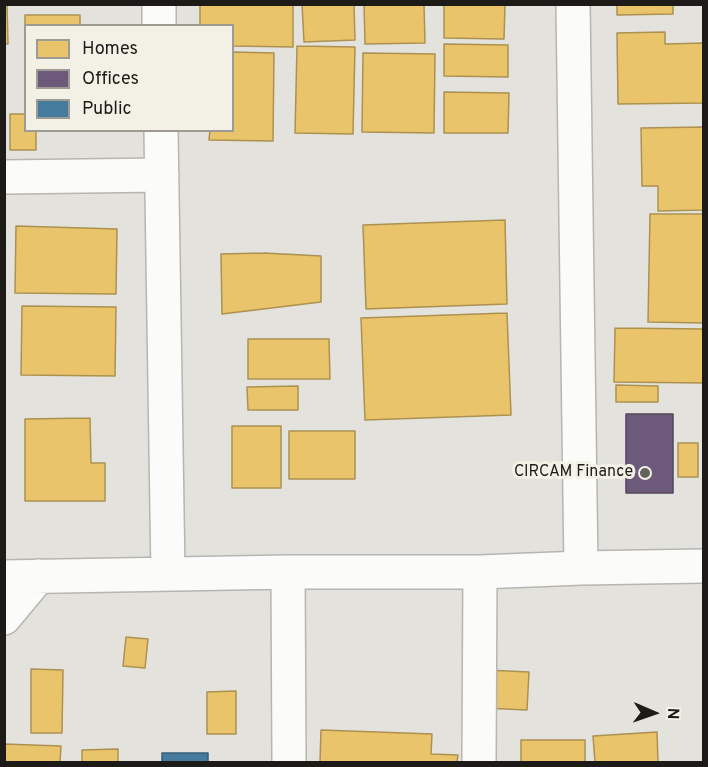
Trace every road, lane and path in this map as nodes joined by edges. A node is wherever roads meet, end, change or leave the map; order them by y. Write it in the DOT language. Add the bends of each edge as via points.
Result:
graph roads {
  1 [pos="159,4"];
  2 [pos="573,4"];
  3 [pos="159,24"];
  4 [pos="161,132"];
  5 [pos="162,175"];
  6 [pos="4,177"];
  7 [pos="704,567"];
  8 [pos="581,568"];
  9 [pos="288,572"];
  10 [pos="480,572"];
  11 [pos="168,574"];
  12 [pos="39,576"];
  13 [pos="4,577"];
  14 [pos="4,618"];
  15 [pos="289,762"];
  16 [pos="479,762"];
  1 -- 3 [label="street"];
  2 -- 8 [label="street"];
  4 -- 5 [label="street"];
  5 -- 6 [label="street"];
  5 -- 11 [label="street"];
  7 -- 8 [label="street"];
  8 -- 10 [label="street"];
  9 -- 10 [label="street"];
  9 -- 11 [label="street"];
  9 -- 15 [label="street"];
  10 -- 16 [label="street"];
  11 -- 12 [label="street"];
  12 -- 13 [label="street"];
  12 -- 14 [label="street"];
}
